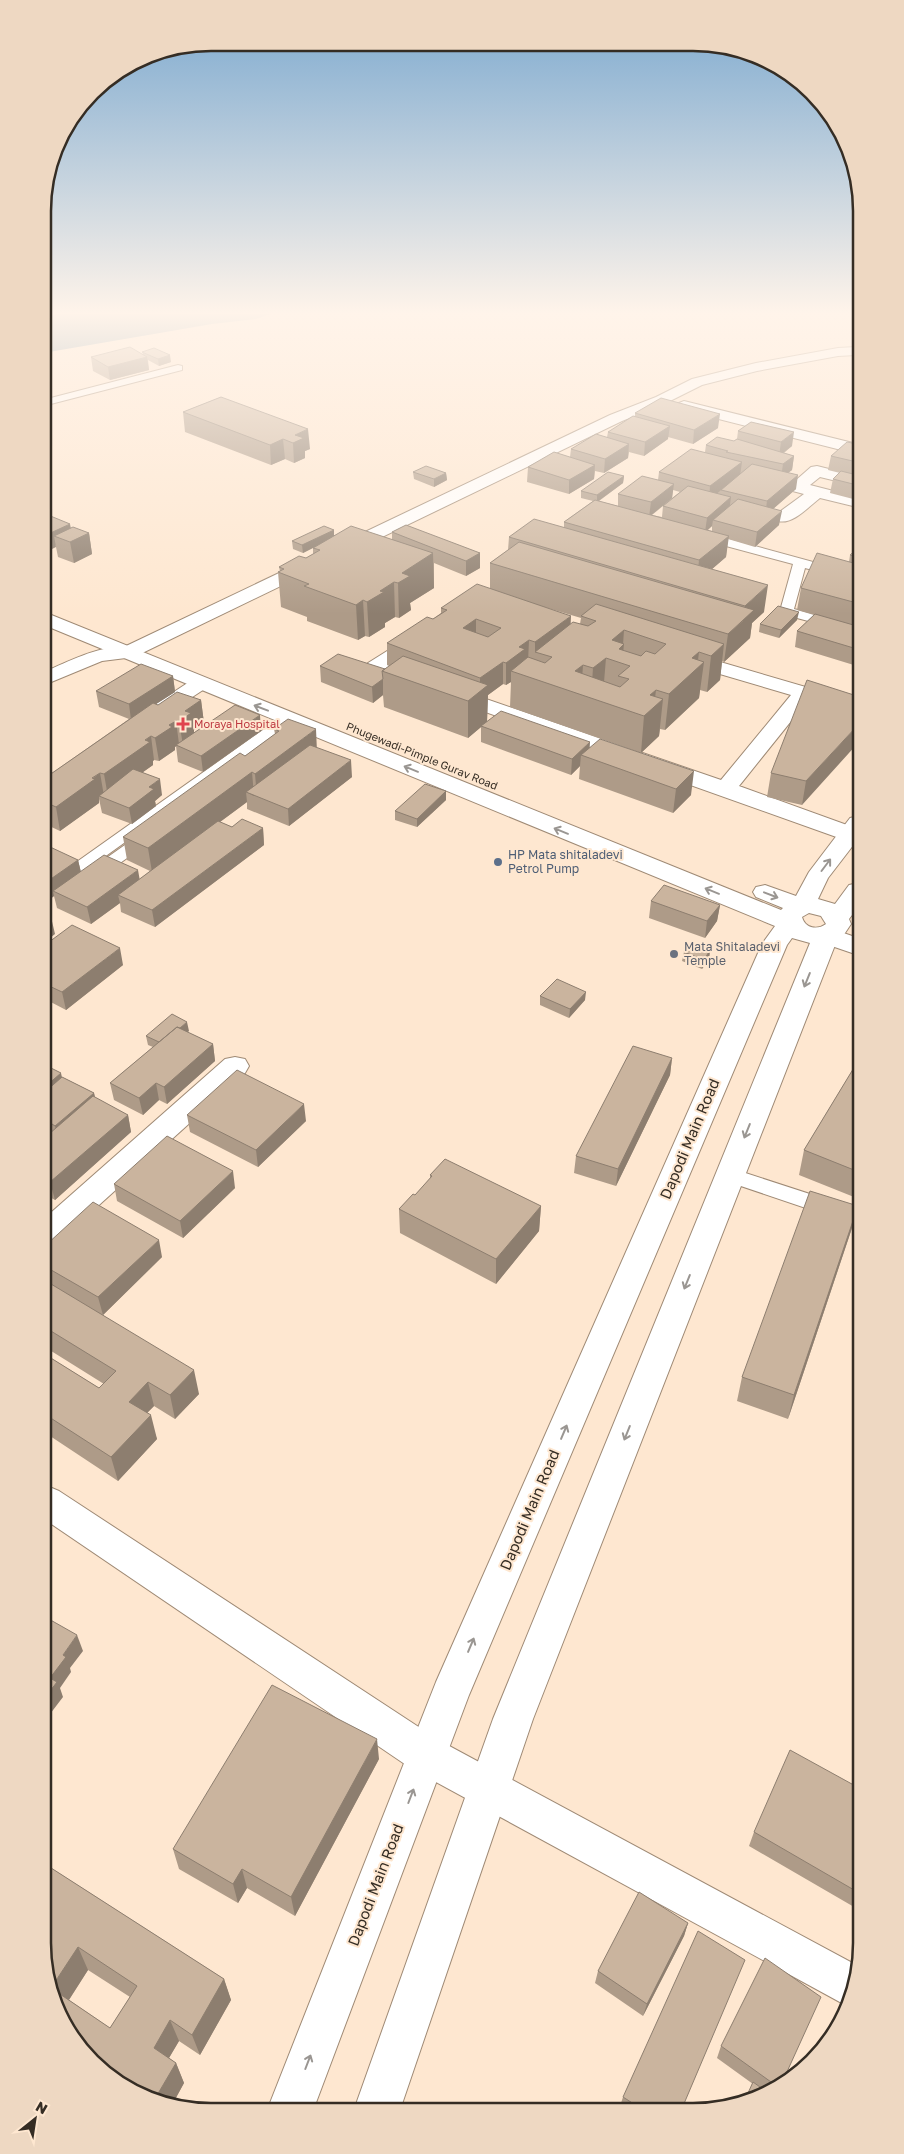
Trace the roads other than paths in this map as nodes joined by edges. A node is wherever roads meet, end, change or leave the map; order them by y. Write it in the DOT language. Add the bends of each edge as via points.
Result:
graph roads {
  1 [pos="630,413"];
  2 [pos="711,413"];
  3 [pos="853,448"];
  4 [pos="690,459"];
  5 [pos="853,480"];
  6 [pos="798,487"];
  7 [pos="817,492"];
  8 [pos="853,501"];
  9 [pos="784,517"];
  10 [pos="696,534"];
  11 [pos="800,563"];
  12 [pos="853,577"];
  13 [pos="52,607"];
  14 [pos="52,621"];
  15 [pos="853,629"];
  16 [pos="434,630"];
  17 [pos="136,649"];
  18 [pos="672,654"];
  19 [pos="52,676"];
  20 [pos="403,677"];
  21 [pos="199,684"];
  22 [pos="430,686"];
  23 [pos="804,692"];
  24 [pos="853,707"];
  25 [pos="296,722"];
  26 [pos="134,727"];
  27 [pos="725,789"];
  28 [pos="510,801"];
  29 [pos="853,828"];
  30 [pos="853,830"];
  31 [pos="853,901"];
  32 [pos="796,915"];
  33 [pos="840,927"];
  34 [pos="853,941"];
  35 [pos="235,1066"];
  36 [pos="730,1175"];
  37 [pos="852,1216"];
  38 [pos="52,1220"];
  39 [pos="51,1505"];
  40 [pos="426,1755"];
  41 [pos="489,1789"];
  42 [pos="847,1984"];
  43 [pos="293,2103"];
  44 [pos="379,2103"];
  1 -- 17 [label="street"];
  2 -- 3 [label="street"];
  4 -- 6 [label="street"];
  5 -- 6 [label="street" via="817,471"];
  6 -- 7 [label="street"];
  7 -- 8 [label="street"];
  7 -- 9 [label="street"];
  10 -- 11 [label="lane"];
  11 -- 12 [label="lane"];
  11 -- 15 [label="lane" via="787,611"];
  13 -- 17 [label="street, Phugewadi-Pimple Gurav Road"];
  14 -- 17 [label="street, Phugewadi-Pimple Gurav Road"];
  16 -- 20 [label="street" via="375,667"];
  17 -- 19 [label="street" via="104,655"];
  17 -- 21 [label="street, Phugewadi-Pimple Gurav Road"];
  17 -- 28 [label="street, Phugewadi-Pimple Gurav Road"];
  18 -- 23 [label="street"];
  25 -- 21 [label="street, Phugewadi-Pimple Gurav Road, one-way"];
  21 -- 26 [label="street"];
  22 -- 27 [label="street"];
  23 -- 24 [label="street"];
  23 -- 27 [label="street"];
  25 -- 25 [label="lane" via="93,875 77,869"];
  28 -- 25 [label="street, Phugewadi-Pimple Gurav Road, one-way"];
  27 -- 29 [label="street"];
  28 -- 32 [label="street, Phugewadi-Pimple Gurav Road"];
  32 -- 30 [label="street, Dapodi Main Road, one-way" via="817,877"];
  31 -- 33 [label="street"];
  32 -- 33 [label="street, Phugewadi-Pimple Gurav Road" via="803,933 818,936"];
  40 -- 32 [label="street, Dapodi Main Road, one-way" via="771,953"];
  33 -- 34 [label="street, Phugewadi-Pimple Gurav Road"];
  33 -- 36 [label="street, one-way"];
  35 -- 38 [label="street"];
  36 -- 37 [label="lane"];
  36 -- 41 [label="street, one-way" via="513,1720"];
  39 -- 40 [label="street"];
  40 -- 41 [label="street"];
  43 -- 40 [label="street, Dapodi Main Road, one-way"];
  41 -- 42 [label="street"];
  41 -- 44 [label="street"];
}
